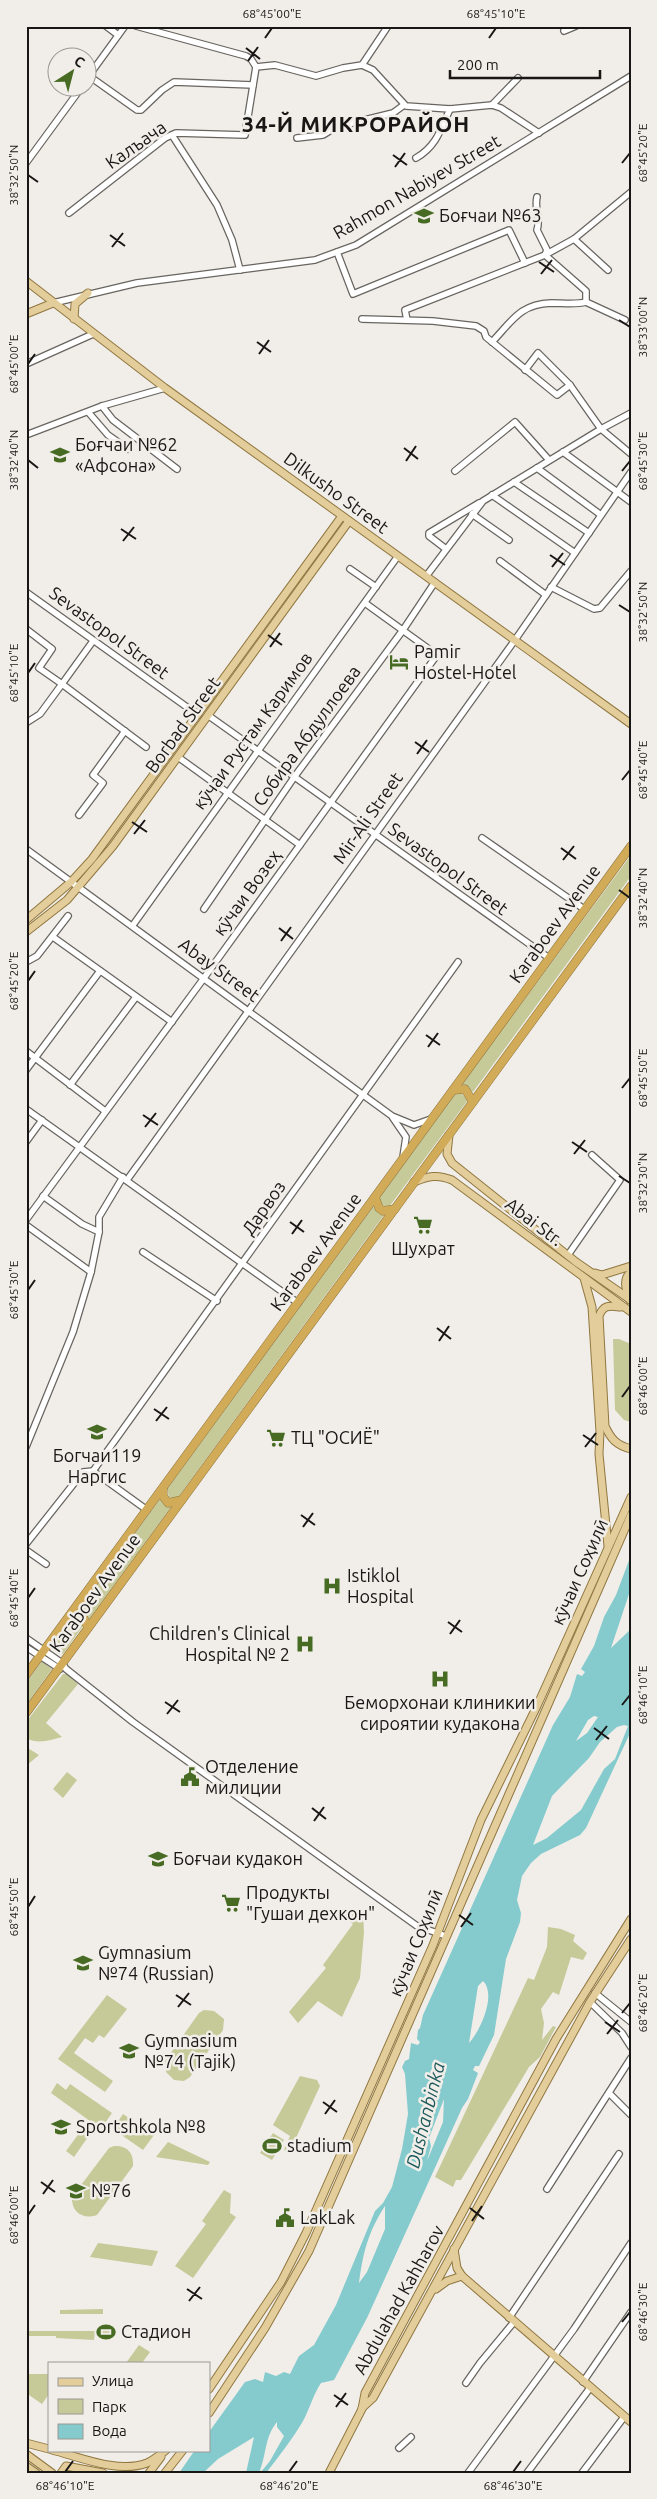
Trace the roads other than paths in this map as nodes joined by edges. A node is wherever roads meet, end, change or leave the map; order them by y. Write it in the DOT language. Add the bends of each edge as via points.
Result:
graph roads {
  1 [pos="106,26"];
  2 [pos="125,26"];
  3 [pos="136,26"];
  4 [pos="388,26"];
  5 [pos="576,26"];
  6 [pos="564,31"];
  7 [pos="118,35"];
  8 [pos="98,63"];
  9 [pos="362,65"];
  10 [pos="256,67"];
  11 [pos="518,78"];
  12 [pos="630,80"];
  13 [pos="98,84"];
  14 [pos="253,85"];
  15 [pos="74,98"];
  16 [pos="404,105"];
  17 [pos="492,105"];
  18 [pos="450,109"];
  19 [pos="538,132"];
  20 [pos="172,135"];
  21 [pos="297,138"];
  22 [pos="416,158"];
  23 [pos="26,163"];
  24 [pos="631,192"];
  25 [pos="536,197"];
  26 [pos="69,213"];
  27 [pos="574,240"];
  28 [pos="337,252"];
  29 [pos="545,256"];
  30 [pos="525,263"];
  31 [pos="240,270"];
  32 [pos="608,270"];
  33 [pos="26,281"];
  34 [pos="88,293"];
  35 [pos="586,302"];
  36 [pos="53,303"];
  37 [pos="26,314"];
  38 [pos="74,319"];
  39 [pos="362,319"];
  40 [pos="407,320"];
  41 [pos="625,320"];
  42 [pos="93,334"];
  43 [pos="492,342"];
  44 [pos="26,364"];
  45 [pos="525,370"];
  46 [pos="570,385"];
  47 [pos="165,388"];
  48 [pos="102,406"];
  49 [pos="89,413"];
  50 [pos="631,413"];
  51 [pos="601,429"];
  52 [pos="26,435"];
  53 [pos="128,450"];
  54 [pos="563,452"];
  55 [pos="631,454"];
  56 [pos="549,460"];
  57 [pos="536,468"];
  58 [pos="177,469"];
  59 [pos="455,471"];
  60 [pos="631,472"];
  61 [pos="514,482"];
  62 [pos="617,492"];
  63 [pos="492,495"];
  64 [pos="483,501"];
  65 [pos="631,502"];
  66 [pos="472,514"];
  67 [pos="601,514"];
  68 [pos="342,516"];
  69 [pos="349,521"];
  70 [pos="588,533"];
  71 [pos="508,540"];
  72 [pos="446,549"];
  73 [pos="575,552"];
  74 [pos="398,556"];
  75 [pos="500,561"];
  76 [pos="350,569"];
  77 [pos="631,570"];
  78 [pos="427,576"];
  79 [pos="435,582"];
  80 [pos="376,587"];
  81 [pos="551,587"];
  82 [pos="26,592"];
  83 [pos="546,595"];
  84 [pos="365,603"];
  85 [pos="26,629"];
  86 [pos="403,630"];
  87 [pos="515,640"];
  88 [pos="93,641"];
  89 [pos="62,684"];
  90 [pos="198,715"];
  91 [pos="209,716"];
  92 [pos="26,724"];
  93 [pos="631,724"];
  94 [pos="125,731"];
  95 [pos="146,747"];
  96 [pos="258,750"];
  97 [pos="178,757"];
  98 [pos="295,776"];
  99 [pos="227,792"];
  100 [pos="331,802"];
  101 [pos="79,814"];
  102 [pos="265,819"];
  103 [pos="375,835"];
  104 [pos="482,838"];
  105 [pos="300,845"];
  106 [pos="631,846"];
  107 [pos="26,849"];
  108 [pos="72,882"];
  109 [pos="631,886"];
  110 [pos="79,888"];
  111 [pos="204,909"];
  112 [pos="584,909"];
  113 [pos="68,916"];
  114 [pos="26,920"];
  115 [pos="133,925"];
  116 [pos="26,932"];
  117 [pos="53,938"];
  118 [pos="549,958"];
  119 [pos="26,962"];
  120 [pos="458,962"];
  121 [pos="100,971"];
  122 [pos="204,978"];
  123 [pos="136,997"];
  124 [pos="250,1011"];
  125 [pos="172,1022"];
  126 [pos="26,1051"];
  127 [pos="35,1058"];
  128 [pos="26,1070"];
  129 [pos="70,1085"];
  130 [pos="453,1090"];
  131 [pos="362,1094"];
  132 [pos="473,1102"];
  133 [pos="26,1109"];
  134 [pos="105,1111"];
  135 [pos="392,1116"];
  136 [pos="432,1119"];
  137 [pos="42,1120"];
  138 [pos="449,1135"];
  139 [pos="26,1142"];
  140 [pos="78,1146"];
  141 [pos="592,1156"];
  142 [pos="402,1160"];
  143 [pos="125,1179"];
  144 [pos="414,1182"];
  145 [pos="43,1196"];
  146 [pos="375,1197"];
  147 [pos="394,1209"];
  148 [pos="26,1220"];
  149 [pos="26,1225"];
  150 [pos="99,1232"];
  151 [pos="143,1252"];
  152 [pos="568,1256"];
  153 [pos="244,1263"];
  154 [pos="631,1266"];
  155 [pos="91,1272"];
  156 [pos="591,1272"];
  157 [pos="631,1272"];
  158 [pos="584,1278"];
  159 [pos="630,1300"];
  160 [pos="216,1301"];
  161 [pos="298,1303"];
  162 [pos="623,1307"];
  163 [pos="631,1312"];
  164 [pos="26,1447"];
  165 [pos="631,1449"];
  166 [pos="93,1471"];
  167 [pos="163,1488"];
  168 [pos="631,1497"];
  169 [pos="182,1499"];
  170 [pos="147,1510"];
  171 [pos="631,1515"];
  172 [pos="26,1544"];
  173 [pos="608,1547"];
  174 [pos="26,1550"];
  175 [pos="46,1564"];
  176 [pos="69,1617"];
  177 [pos="88,1627"];
  178 [pos="26,1638"];
  179 [pos="26,1648"];
  180 [pos="42,1653"];
  181 [pos="62,1667"];
  182 [pos="26,1675"];
  183 [pos="26,1713"];
  184 [pos="473,1839"];
  185 [pos="486,1844"];
  186 [pos="631,1919"];
  187 [pos="437,1934"];
  188 [pos="446,1936"];
  189 [pos="631,1939"];
  190 [pos="595,1993"];
  191 [pos="590,2002"];
  192 [pos="631,2022"];
  193 [pos="631,2046"];
  194 [pos="631,2058"];
  195 [pos="609,2093"];
  196 [pos="631,2115"];
  197 [pos="619,2154"];
  198 [pos="547,2188"];
  199 [pos="631,2243"];
  200 [pos="454,2249"];
  201 [pos="462,2276"];
  202 [pos="433,2290"];
  203 [pos="631,2312"];
  204 [pos="511,2320"];
  205 [pos="554,2356"];
  206 [pos="226,2365"];
  207 [pos="237,2372"];
  208 [pos="583,2382"];
  209 [pos="466,2384"];
  210 [pos="210,2388"];
  211 [pos="590,2388"];
  212 [pos="362,2408"];
  213 [pos="210,2412"];
  214 [pos="624,2417"];
  215 [pos="631,2422"];
  216 [pos="411,2437"];
  217 [pos="26,2444"];
  218 [pos="399,2448"];
  219 [pos="48,2450"];
  220 [pos="59,2452"];
  221 [pos="163,2452"];
  222 [pos="165,2452"];
  223 [pos="181,2452"];
  224 [pos="26,2454"];
  225 [pos="26,2466"];
  226 [pos="36,2473"];
  227 [pos="52,2473"];
  228 [pos="61,2473"];
  229 [pos="103,2473"];
  230 [pos="149,2473"];
  231 [pos="165,2473"];
  232 [pos="329,2473"];
  233 [pos="468,2473"];
  234 [pos="527,2473"];
  235 [pos="582,2473"];
  1 -- 7 [label="street"];
  2 -- 7 [label="street"];
  3 -- 10 [label="street" via="246,56"];
  4 -- 9 [label="street"];
  5 -- 6 [label="street"];
  7 -- 8 [label="street"];
  9 -- 10 [label="street" via="316,76 275,65"];
  9 -- 16 [label="street" via="373,70"];
  10 -- 14 [label="street, Калъача"];
  11 -- 17 [label="street"];
  12 -- 19 [label="street, Rahmon Nabiyev Street"];
  13 -- 14 [label="street" via="133,110 141,110 174,82"];
  14 -- 20 [label="street, Калъача" via="245,136 194,132"];
  15 -- 23 [label="street"];
  16 -- 18 [label="street"];
  16 -- 21 [label="street" via="393,113 336,126 323,135"];
  17 -- 18 [label="street"];
  17 -- 19 [label="street"];
  18 -- 22 [label="street" via="433,145 428,152"];
  19 -- 28 [label="street, Rahmon Nabiyev Street" via="356,245"];
  20 -- 26 [label="street, Калъача"];
  20 -- 31 [label="street" via="217,205"];
  24 -- 27 [label="street"];
  25 -- 29 [label="street" via="540,222 537,230 546,250"];
  27 -- 29 [label="street"];
  27 -- 32 [label="street"];
  28 -- 30 [label="street" via="353,294 508,230"];
  28 -- 31 [label="street, Rahmon Nabiyev Street" via="315,260"];
  29 -- 30 [label="street"];
  29 -- 35 [label="street" via="586,291"];
  30 -- 40 [label="street" via="405,310"];
  31 -- 34 [label="street, Rahmon Nabiyev Street"];
  33 -- 36 [label="main road, Dilkusho Street"];
  34 -- 36 [label="street, Rahmon Nabiyev Street"];
  34 -- 38 [label="main road" via="75,304"];
  35 -- 41 [label="street"];
  35 -- 43 [label="street" via="539,303 525,307"];
  36 -- 37 [label="main road, Rahmon Nabiyev Street"];
  36 -- 38 [label="main road, Dilkusho Street"];
  38 -- 42 [label="main road, Dilkusho Street"];
  39 -- 40 [label="street"];
  40 -- 43 [label="street" via="476,326"];
  42 -- 44 [label="street"];
  42 -- 47 [label="main road, Dilkusho Street"];
  43 -- 45 [label="street"];
  45 -- 46 [label="street" via="556,396"];
  45 -- 46 [label="street" via="538,353"];
  46 -- 51 [label="street"];
  47 -- 48 [label="street"];
  47 -- 68 [label="main road, Dilkusho Street"];
  48 -- 49 [label="street"];
  48 -- 58 [label="street" via="113,420"];
  49 -- 52 [label="street"];
  49 -- 53 [label="street" via="104,431"];
  50 -- 51 [label="street"];
  51 -- 54 [label="street"];
  51 -- 55 [label="street"];
  54 -- 56 [label="street"];
  54 -- 62 [label="street"];
  56 -- 57 [label="street"];
  56 -- 59 [label="street" via="515,422"];
  57 -- 61 [label="street"];
  57 -- 67 [label="street"];
  60 -- 62 [label="street, Mir-Ali Street"];
  61 -- 63 [label="street"];
  61 -- 70 [label="street"];
  62 -- 65 [label="street"];
  62 -- 67 [label="street, Mir-Ali Street"];
  63 -- 64 [label="street"];
  63 -- 73 [label="street"];
  64 -- 66 [label="street"];
  64 -- 72 [label="street" via="429,533"];
  66 -- 71 [label="street"];
  66 -- 72 [label="street"];
  67 -- 70 [label="street, Mir-Ali Street"];
  68 -- 69 [label="main road, Dilkusho Street"];
  68 -- 90 [label="main road, Borbad Street"];
  69 -- 74 [label="main road, Dilkusho Street"];
  69 -- 91 [label="main road, Borbad Street"];
  70 -- 73 [label="street, Mir-Ali Street"];
  72 -- 78 [label="street"];
  73 -- 81 [label="street, Mir-Ali Street"];
  74 -- 78 [label="main road, Dilkusho Street"];
  74 -- 80 [label="street, кӯчаи Рустам Каримов"];
  75 -- 83 [label="street"];
  76 -- 80 [label="street"];
  77 -- 81 [label="street" via="600,608 594,609"];
  78 -- 79 [label="main road, Dilkusho Street"];
  79 -- 86 [label="street, Собира Абдуллоева"];
  79 -- 87 [label="main road, Dilkusho Street"];
  80 -- 84 [label="street, кӯчаи Рустам Каримов"];
  81 -- 83 [label="street, Mir-Ali Street"];
  82 -- 88 [label="street, Sevastopol Street"];
  83 -- 87 [label="street, Mir-Ali Street"];
  84 -- 86 [label="street, кӯчаи Возеҳ"];
  84 -- 96 [label="street, кӯчаи Рустам Каримов"];
  85 -- 89 [label="street" via="52,649 39,668"];
  86 -- 98 [label="street, Собира Абдуллоева"];
  86 -- 100 [label="street, кӯчаи Возеҳ" via="437,655"];
  87 -- 93 [label="main road, Dilkusho Street"];
  87 -- 103 [label="street, Mir-Ali Street"];
  88 -- 89 [label="street"];
  88 -- 90 [label="street, Sevastopol Street"];
  89 -- 92 [label="street" via="40,714"];
  89 -- 94 [label="street"];
  90 -- 108 [label="main road, Borbad Street" via="126,815"];
  91 -- 96 [label="street, Sevastopol Street"];
  91 -- 97 [label="main road, Borbad Street"];
  94 -- 95 [label="street"];
  94 -- 101 [label="street" via="93,775 103,783"];
  96 -- 98 [label="street, Sevastopol Street"];
  96 -- 99 [label="street, кӯчаи Рустам Каримов"];
  97 -- 99 [label="street"];
  97 -- 110 [label="main road, Borbad Street"];
  98 -- 100 [label="street, Sevastopol Street"];
  98 -- 102 [label="street, Собира Абдуллоева"];
  99 -- 102 [label="street"];
  99 -- 115 [label="street, кӯчаи Рустам Каримов"];
  100 -- 103 [label="street, Sevastopol Street"];
  100 -- 105 [label="street, кӯчаи Возеҳ"];
  102 -- 105 [label="street"];
  102 -- 111 [label="street, Собира Абдуллоева"];
  103 -- 118 [label="street, Sevastopol Street"];
  103 -- 124 [label="street, Mir-Ali Street"];
  104 -- 112 [label="street"];
  105 -- 122 [label="street, кӯчаи Возеҳ"];
  106 -- 112 [label="highway, Karaboev Avenue"];
  107 -- 108 [label="street, Abay Street"];
  108 -- 110 [label="street, Abay Street"];
  108 -- 114 [label="main road, Borbad Street"];
  109 -- 132 [label="highway, Karaboev Avenue"];
  110 -- 115 [label="street, Abay Street"];
  110 -- 116 [label="main road, Borbad Street"];
  112 -- 118 [label="highway, Karaboev Avenue"];
  113 -- 117 [label="street"];
  115 -- 122 [label="street, Abay Street"];
  117 -- 119 [label="street" via="37,956"];
  117 -- 121 [label="street"];
  118 -- 130 [label="highway, Karaboev Avenue"];
  120 -- 131 [label="street, Дарвоз"];
  121 -- 123 [label="street"];
  121 -- 127 [label="street"];
  122 -- 124 [label="street, Abay Street"];
  122 -- 125 [label="street, кӯчаи Возеҳ"];
  123 -- 125 [label="street"];
  123 -- 129 [label="street"];
  124 -- 131 [label="street, Abay Street"];
  124 -- 143 [label="street, Mir-Ali Street"];
  125 -- 134 [label="street, кӯчаи Возеҳ"];
  126 -- 127 [label="street"];
  127 -- 128 [label="street"];
  127 -- 129 [label="street"];
  129 -- 134 [label="street"];
  130 -- 132 [label="highway" via="465,1089"];
  130 -- 136 [label="highway, Karaboev Avenue"];
  131 -- 135 [label="street, Abay Street"];
  131 -- 153 [label="street, Дарвоз"];
  132 -- 138 [label="highway, Karaboev Avenue"];
  133 -- 137 [label="street"];
  134 -- 140 [label="street, кӯчаи Возеҳ"];
  135 -- 136 [label="street, Abay Street" via="414,1125"];
  135 -- 142 [label="street, Abay Street" via="406,1137"];
  136 -- 142 [label="highway, Karaboev Avenue"];
  137 -- 139 [label="street"];
  137 -- 140 [label="street"];
  138 -- 144 [label="highway, Karaboev Avenue"];
  138 -- 152 [label="main road, Abai Str." via="447,1154 452,1163"];
  140 -- 143 [label="street"];
  140 -- 145 [label="street, кӯчаи Возеҳ"];
  141 -- 152 [label="street" via="620,1180"];
  142 -- 146 [label="highway, Karaboev Avenue"];
  143 -- 150 [label="street, Mir-Ali Street" via="99,1217"];
  143 -- 153 [label="street"];
  144 -- 147 [label="highway, Karaboev Avenue"];
  144 -- 158 [label="main road, Abai Str." via="431,1175 452,1180"];
  145 -- 148 [label="street, кӯчаи Возеҳ"];
  145 -- 150 [label="street"];
  146 -- 147 [label="highway" via="383,1211"];
  146 -- 161 [label="highway, Karaboev Avenue"];
  147 -- 169 [label="highway, Karaboev Avenue"];
  149 -- 155 [label="street"];
  150 -- 155 [label="street, Mir-Ali Street"];
  151 -- 160 [label="street"];
  152 -- 156 [label="main road, Abai Str."];
  153 -- 160 [label="street, Дарвоз"];
  153 -- 161 [label="street"];
  154 -- 156 [label="main road" via="602,1275"];
  155 -- 164 [label="street, Mir-Ali Street" via="73,1332"];
  156 -- 159 [label="main road, Abai Str."];
  157 -- 159 [label="main road" via="625,1283"];
  158 -- 162 [label="main road, Abai Str."];
  158 -- 173 [label="main road" via="592,1308 600,1432 598,1454"];
  160 -- 166 [label="street, Дарвоз"];
  161 -- 167 [label="highway, Karaboev Avenue"];
  162 -- 163 [label="main road, Abai Str."];
  162 -- 165 [label="main road" via="608,1306 599,1316 606,1426 610,1438"];
  166 -- 170 [label="street"];
  166 -- 172 [label="street" via="83,1472"];
  167 -- 169 [label="highway" via="163,1496 168,1503"];
  167 -- 170 [label="highway, Karaboev Avenue"];
  168 -- 173 [label="main road, кӯчаи Соҳилӣ"];
  169 -- 177 [label="highway, Karaboev Avenue"];
  170 -- 176 [label="highway, Karaboev Avenue"];
  171 -- 185 [label="main road"];
  173 -- 184 [label="main road, кӯчаи Соҳилӣ"];
  174 -- 175 [label="street"];
  176 -- 177 [label="highway" via="82,1615"];
  176 -- 180 [label="highway, Karaboev Avenue"];
  177 -- 181 [label="highway, Karaboev Avenue"];
  178 -- 180 [label="street"];
  179 -- 180 [label="street"];
  180 -- 181 [label="street"];
  180 -- 182 [label="highway, Karaboev Avenue"];
  181 -- 183 [label="highway, Karaboev Avenue"];
  181 -- 187 [label="street" via="133,1722 417,1926"];
  184 -- 185 [label="main road"];
  184 -- 187 [label="main road, кӯчаи Соҳилӣ"];
  185 -- 188 [label="main road"];
  186 -- 212 [label="main road, Abdulahad Kahharov" via="600,1965 545,2060 365,2393"];
  187 -- 188 [label="street"];
  187 -- 206 [label="main road, кӯчаи Соҳилӣ" via="306,2233 281,2282"];
  188 -- 207 [label="main road" via="309,2251"];
  189 -- 190 [label="main road, Abdulahad Kahharov"];
  190 -- 191 [label="main road, Abdulahad Kahharov"];
  190 -- 192 [label="street"];
  191 -- 193 [label="street"];
  191 -- 200 [label="main road, Abdulahad Kahharov"];
  194 -- 195 [label="street"];
  195 -- 196 [label="street"];
  195 -- 198 [label="street"];
  197 -- 204 [label="street"];
  199 -- 205 [label="street"];
  200 -- 201 [label="main road" via="457,2268"];
  200 -- 202 [label="main road, Abdulahad Kahharov"];
  201 -- 202 [label="main road"];
  201 -- 204 [label="main road"];
  202 -- 212 [label="main road, Abdulahad Kahharov" via="372,2398"];
  203 -- 208 [label="street"];
  204 -- 205 [label="main road"];
  204 -- 209 [label="street"];
  205 -- 208 [label="main road"];
  205 -- 233 [label="street"];
  206 -- 207 [label="main road" via="234,2365"];
  206 -- 210 [label="main road, кӯчаи Соҳилӣ"];
  207 -- 213 [label="main road"];
  208 -- 211 [label="main road"];
  211 -- 214 [label="main road"];
  211 -- 234 [label="street"];
  212 -- 232 [label="main road"];
  214 -- 215 [label="main road"];
  214 -- 235 [label="street"];
  216 -- 218 [label="street"];
  217 -- 219 [label="main road"];
  220 -- 221 [label="main road" via="126,2467 149,2462"];
  222 -- 230 [label="main road"];
  223 -- 231 [label="main road"];
  224 -- 227 [label="main road"];
  225 -- 226 [label="main road"];
  228 -- 229 [label="main road" via="66,2466"];
}
